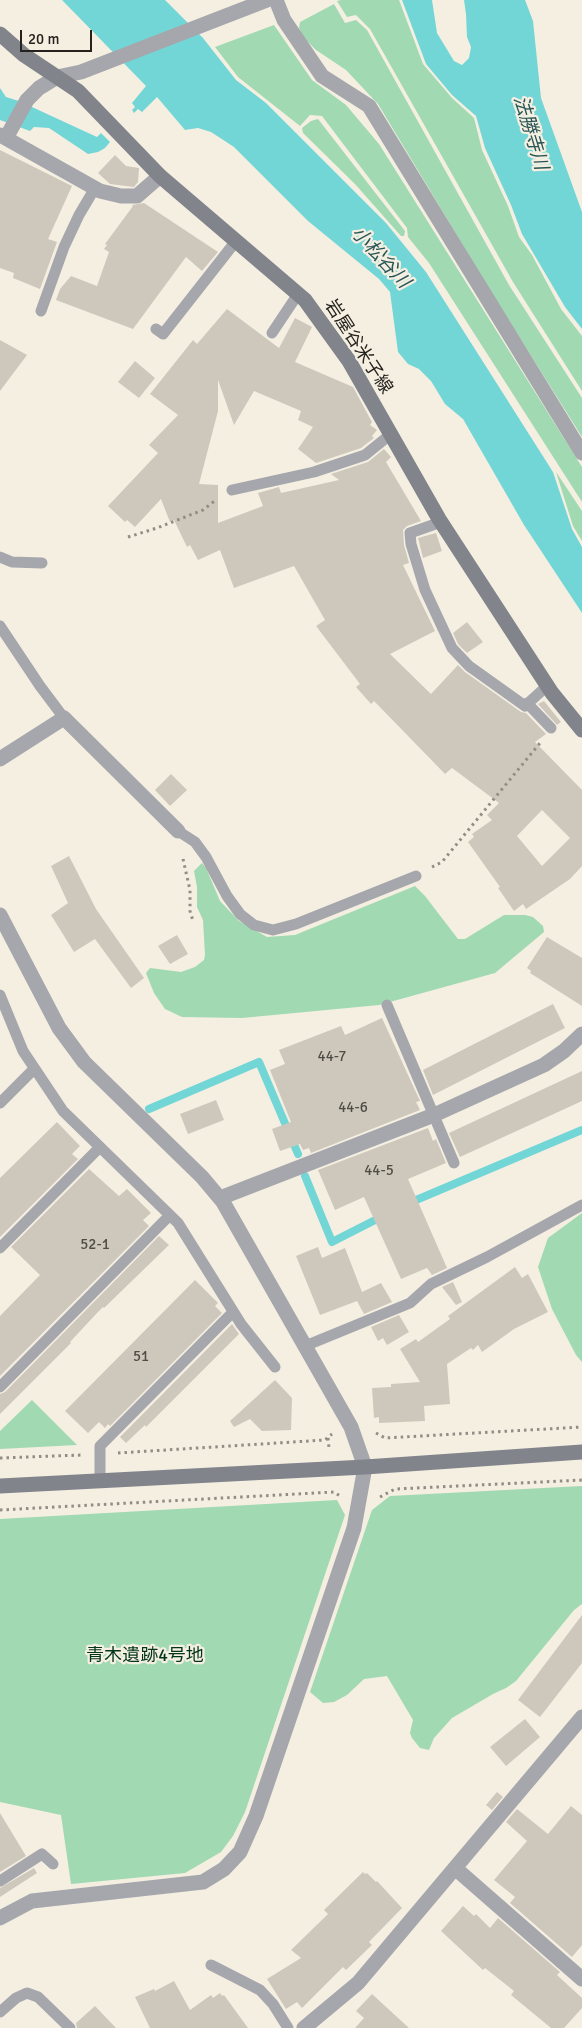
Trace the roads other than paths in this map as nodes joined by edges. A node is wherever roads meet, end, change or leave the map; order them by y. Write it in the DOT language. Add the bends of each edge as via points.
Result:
graph roads {
  1 [pos="267,0"];
  2 [pos="276,0"];
  3 [pos="0,34"];
  4 [pos="57,77"];
  5 [pos="6,134"];
  6 [pos="160,176"];
  7 [pos="95,188"];
  8 [pos="236,240"];
  9 [pos="298,294"];
  10 [pos="41,311"];
  11 [pos="156,328"];
  12 [pos="272,333"];
  13 [pos="391,434"];
  14 [pos="582,453"];
  15 [pos="232,490"];
  16 [pos="441,522"];
  17 [pos="0,557"];
  18 [pos="42,563"];
  19 [pos="0,626"];
  20 [pos="547,686"];
  21 [pos="528,703"];
  22 [pos="64,718"];
  23 [pos="551,728"];
  24 [pos="582,730"];
  25 [pos="0,759"];
  26 [pos="178,831"];
  27 [pos="416,876"];
  28 [pos="0,915"];
  29 [pos="0,995"];
  30 [pos="387,1005"];
  31 [pos="582,1034"];
  32 [pos="34,1069"];
  33 [pos="0,1103"];
  34 [pos="434,1115"];
  35 [pos="100,1146"];
  36 [pos="454,1163"];
  37 [pos="220,1198"];
  38 [pos="582,1205"];
  39 [pos="170,1215"];
  40 [pos="0,1248"];
  41 [pos="233,1312"];
  42 [pos="306,1346"];
  43 [pos="275,1367"];
  44 [pos="0,1387"];
  45 [pos="582,1452"];
  46 [pos="365,1467"];
  47 [pos="100,1481"];
  48 [pos="0,1486"];
  49 [pos="582,1717"];
  50 [pos="53,1864"];
  51 [pos="455,1868"];
  52 [pos="0,1881"];
  53 [pos="0,1918"];
  54 [pos="211,1965"];
  55 [pos="582,1979"];
  56 [pos="0,2012"];
  57 [pos="70,2028"];
  58 [pos="288,2028"];
  59 [pos="304,2028"];
  1 -- 4 [label="street" via="81,72"];
  2 -- 14 [label="street" via="284,20 322,76 369,106"];
  3 -- 4 [label="main road, 岩屋谷米子線"];
  4 -- 5 [label="street" via="27,100"];
  4 -- 6 [label="main road, 岩屋谷米子線" via="78,91"];
  5 -- 7 [label="street"];
  6 -- 7 [label="street" via="138,196 121,196"];
  6 -- 8 [label="main road, 岩屋谷米子線"];
  7 -- 10 [label="lane" via="64,247"];
  8 -- 9 [label="main road, 岩屋谷米子線"];
  8 -- 11 [label="lane" via="163,334"];
  9 -- 12 [label="lane"];
  9 -- 13 [label="main road, 岩屋谷米子線" via="349,361"];
  13 -- 15 [label="lane" via="365,455 314,472"];
  13 -- 16 [label="main road, 岩屋谷米子線"];
  16 -- 20 [label="main road, 岩屋谷米子線"];
  16 -- 21 [label="lane" via="410,533 425,590 446,638 469,666 525,706"];
  17 -- 18 [label="lane" via="12,562"];
  19 -- 22 [label="lane"];
  20 -- 21 [label="lane"];
  20 -- 24 [label="main road, 岩屋谷米子線"];
  21 -- 23 [label="lane"];
  22 -- 25 [label="street"];
  22 -- 26 [label="street"];
  26 -- 27 [label="lane" via="195,842 240,914 254,925 273,930 296,924"];
  28 -- 37 [label="street" via="59,1028 84,1062"];
  29 -- 32 [label="lane"];
  30 -- 34 [label="lane"];
  31 -- 34 [label="street" via="544,1065"];
  32 -- 33 [label="lane"];
  32 -- 35 [label="lane" via="64,1111"];
  34 -- 36 [label="lane"];
  34 -- 37 [label="street"];
  35 -- 39 [label="lane"];
  35 -- 40 [label="lane"];
  37 -- 42 [label="street"];
  38 -- 42 [label="lane" via="431,1284 410,1303"];
  39 -- 41 [label="lane"];
  39 -- 44 [label="lane"];
  41 -- 43 [label="lane"];
  41 -- 47 [label="lane" via="100,1446"];
  42 -- 46 [label="street" via="351,1427"];
  45 -- 46 [label="main road"];
  46 -- 47 [label="main road"];
  46 -- 53 [label="street" via="354,1528 256,1816 240,1852 224,1868 202,1882 32,1901"];
  47 -- 48 [label="main road"];
  49 -- 51 [label="street"];
  50 -- 52 [label="lane" via="42,1854"];
  51 -- 55 [label="street"];
  51 -- 59 [label="street" via="358,1983"];
  54 -- 58 [label="lane" via="260,1990 274,2004"];
  56 -- 57 [label="lane" via="27,1993 38,1997"];
}
